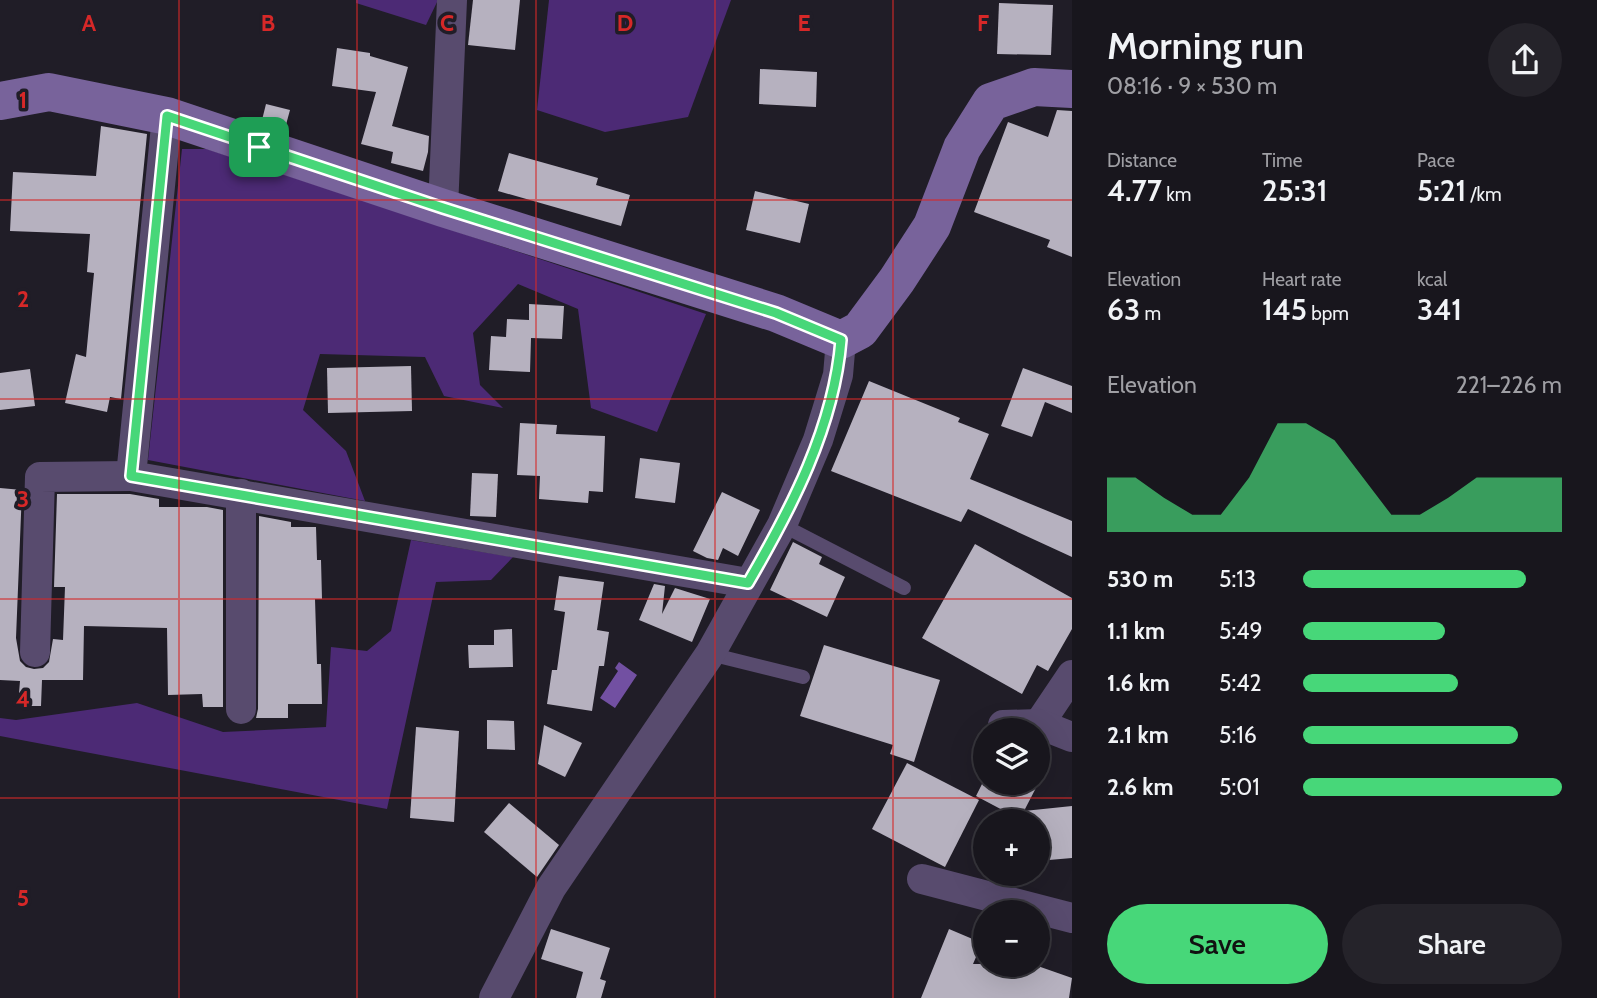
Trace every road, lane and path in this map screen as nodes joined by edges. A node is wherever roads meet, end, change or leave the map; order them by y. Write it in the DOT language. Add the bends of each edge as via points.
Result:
graph roads {
  1 [pos="452,0"];
  2 [pos="1072,89"];
  3 [pos="0,101"];
  4 [pos="167,116"];
  5 [pos="443,208"];
  6 [pos="841,340"];
  7 [pos="131,476"];
  8 [pos="241,494"];
  9 [pos="782,525"];
  10 [pos="748,583"];
  11 [pos="904,587"];
  12 [pos="34,652"];
  13 [pos="710,654"];
  14 [pos="1072,676"];
  15 [pos="803,677"];
  16 [pos="241,709"];
  17 [pos="1043,718"];
  18 [pos="1050,728"];
  19 [pos="1072,737"];
  20 [pos="922,879"];
  21 [pos="1072,918"];
  22 [pos="494,998"];
  1 -- 5 [label="street"];
  2 -- 6 [label="street" via="1034,87 991,102 962,148 932,226 860,330"];
  3 -- 4 [label="street" via="48,92"];
  4 -- 5 [label="street"];
  4 -- 7 [label="street"];
  5 -- 6 [label="street" via="776,313"];
  6 -- 9 [label="street" via="838,374 818,440"];
  7 -- 8 [label="street"];
  7 -- 12 [label="street" via="40,477"];
  8 -- 10 [label="street"];
  8 -- 16 [label="street"];
  9 -- 10 [label="street"];
  9 -- 11 [label="lane"];
  10 -- 13 [label="street"];
  13 -- 15 [label="lane"];
  13 -- 22 [label="street" via="551,888"];
  14 -- 17 [label="street"];
  18 -- 19 [label="street"];
  20 -- 21 [label="street"];
}
